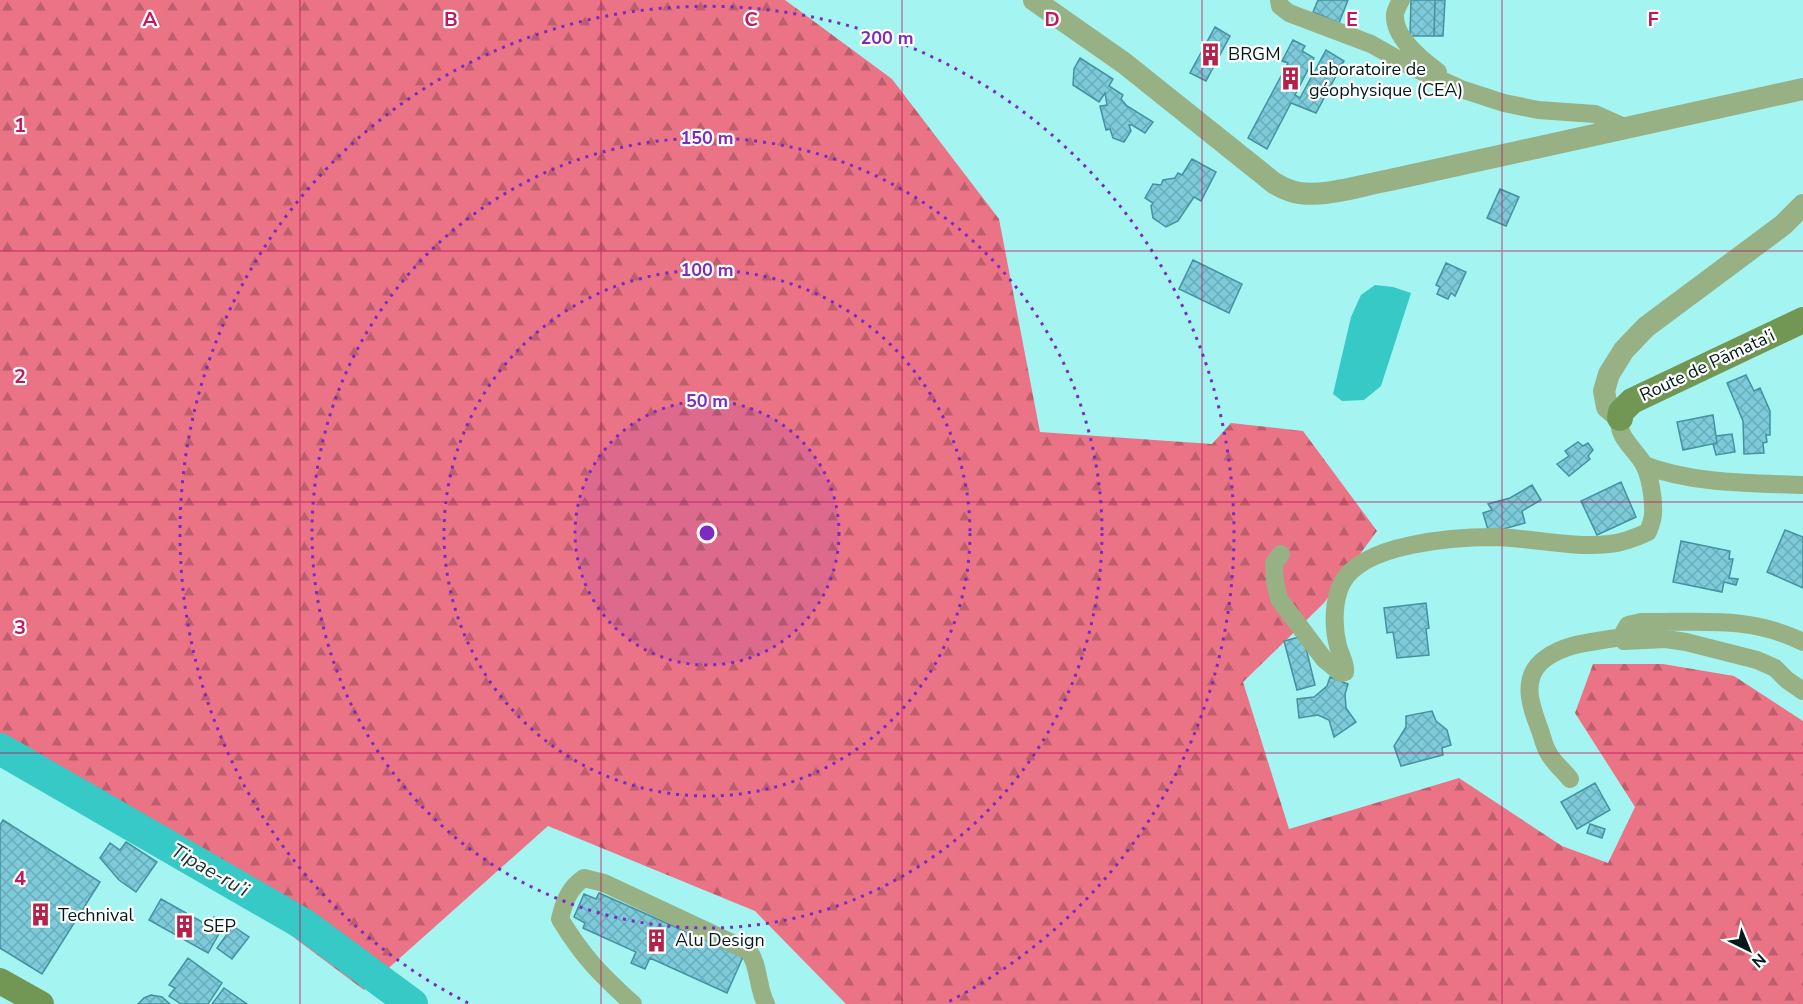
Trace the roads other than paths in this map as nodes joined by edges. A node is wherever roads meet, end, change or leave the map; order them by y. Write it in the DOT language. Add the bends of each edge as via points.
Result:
graph roads {
  1 [pos="1034,0"];
  2 [pos="1279,0"];
  3 [pos="1401,0"];
  4 [pos="1461,89"];
  5 [pos="1803,89"];
  6 [pos="1624,128"];
  7 [pos="1803,205"];
  8 [pos="1803,320"];
  9 [pos="1620,418"];
  10 [pos="1644,465"];
  11 [pos="1775,484"];
  12 [pos="1803,485"];
  13 [pos="1803,492"];
  14 [pos="1281,554"];
  15 [pos="1621,637"];
  16 [pos="1803,642"];
  17 [pos="1803,691"];
  18 [pos="1570,779"];
  19 [pos="0,981"];
  20 [pos="41,1004"];
  21 [pos="633,1004"];
  22 [pos="766,1004"];
  1 -- 6 [label="street" via="1124,63 1274,183 1292,192 1339,190"];
  2 -- 4 [label="street" via="1289,13 1371,44"];
  3 -- 4 [label="street" via="1395,12 1396,27 1406,42"];
  4 -- 6 [label="street" via="1538,110 1595,114"];
  5 -- 6 [label="street"];
  7 -- 9 [label="street" via="1783,225 1646,327 1624,350 1604,391 1607,407"];
  8 -- 9 [label="main road, Route de Pāmata'i" via="1632,401"];
  9 -- 10 [label="street" via="1618,426 1623,436"];
  10 -- 11 [label="street" via="1666,473"];
  10 -- 14 [label="street" via="1653,515 1648,532 1630,540 1582,545 1496,537 1454,538 1393,548 1368,559 1342,583 1336,604 1338,646 1346,665 1341,674 1324,659 1279,599 1274,563"];
  11 -- 12 [label="street"];
  11 -- 13 [label="street"];
  15 -- 16 [label="street" via="1628,626 1641,622 1724,621 1769,628"];
  15 -- 17 [label="street" via="1686,642 1757,660 1775,668"];
  15 -- 18 [label="street" via="1588,641 1561,650 1545,658 1532,674 1528,691 1534,716 1549,754"];
  19 -- 20 [label="main road"];
  21 -- 22 [label="street" via="597,972 560,919 573,885 584,878 604,883 749,951"];
}
